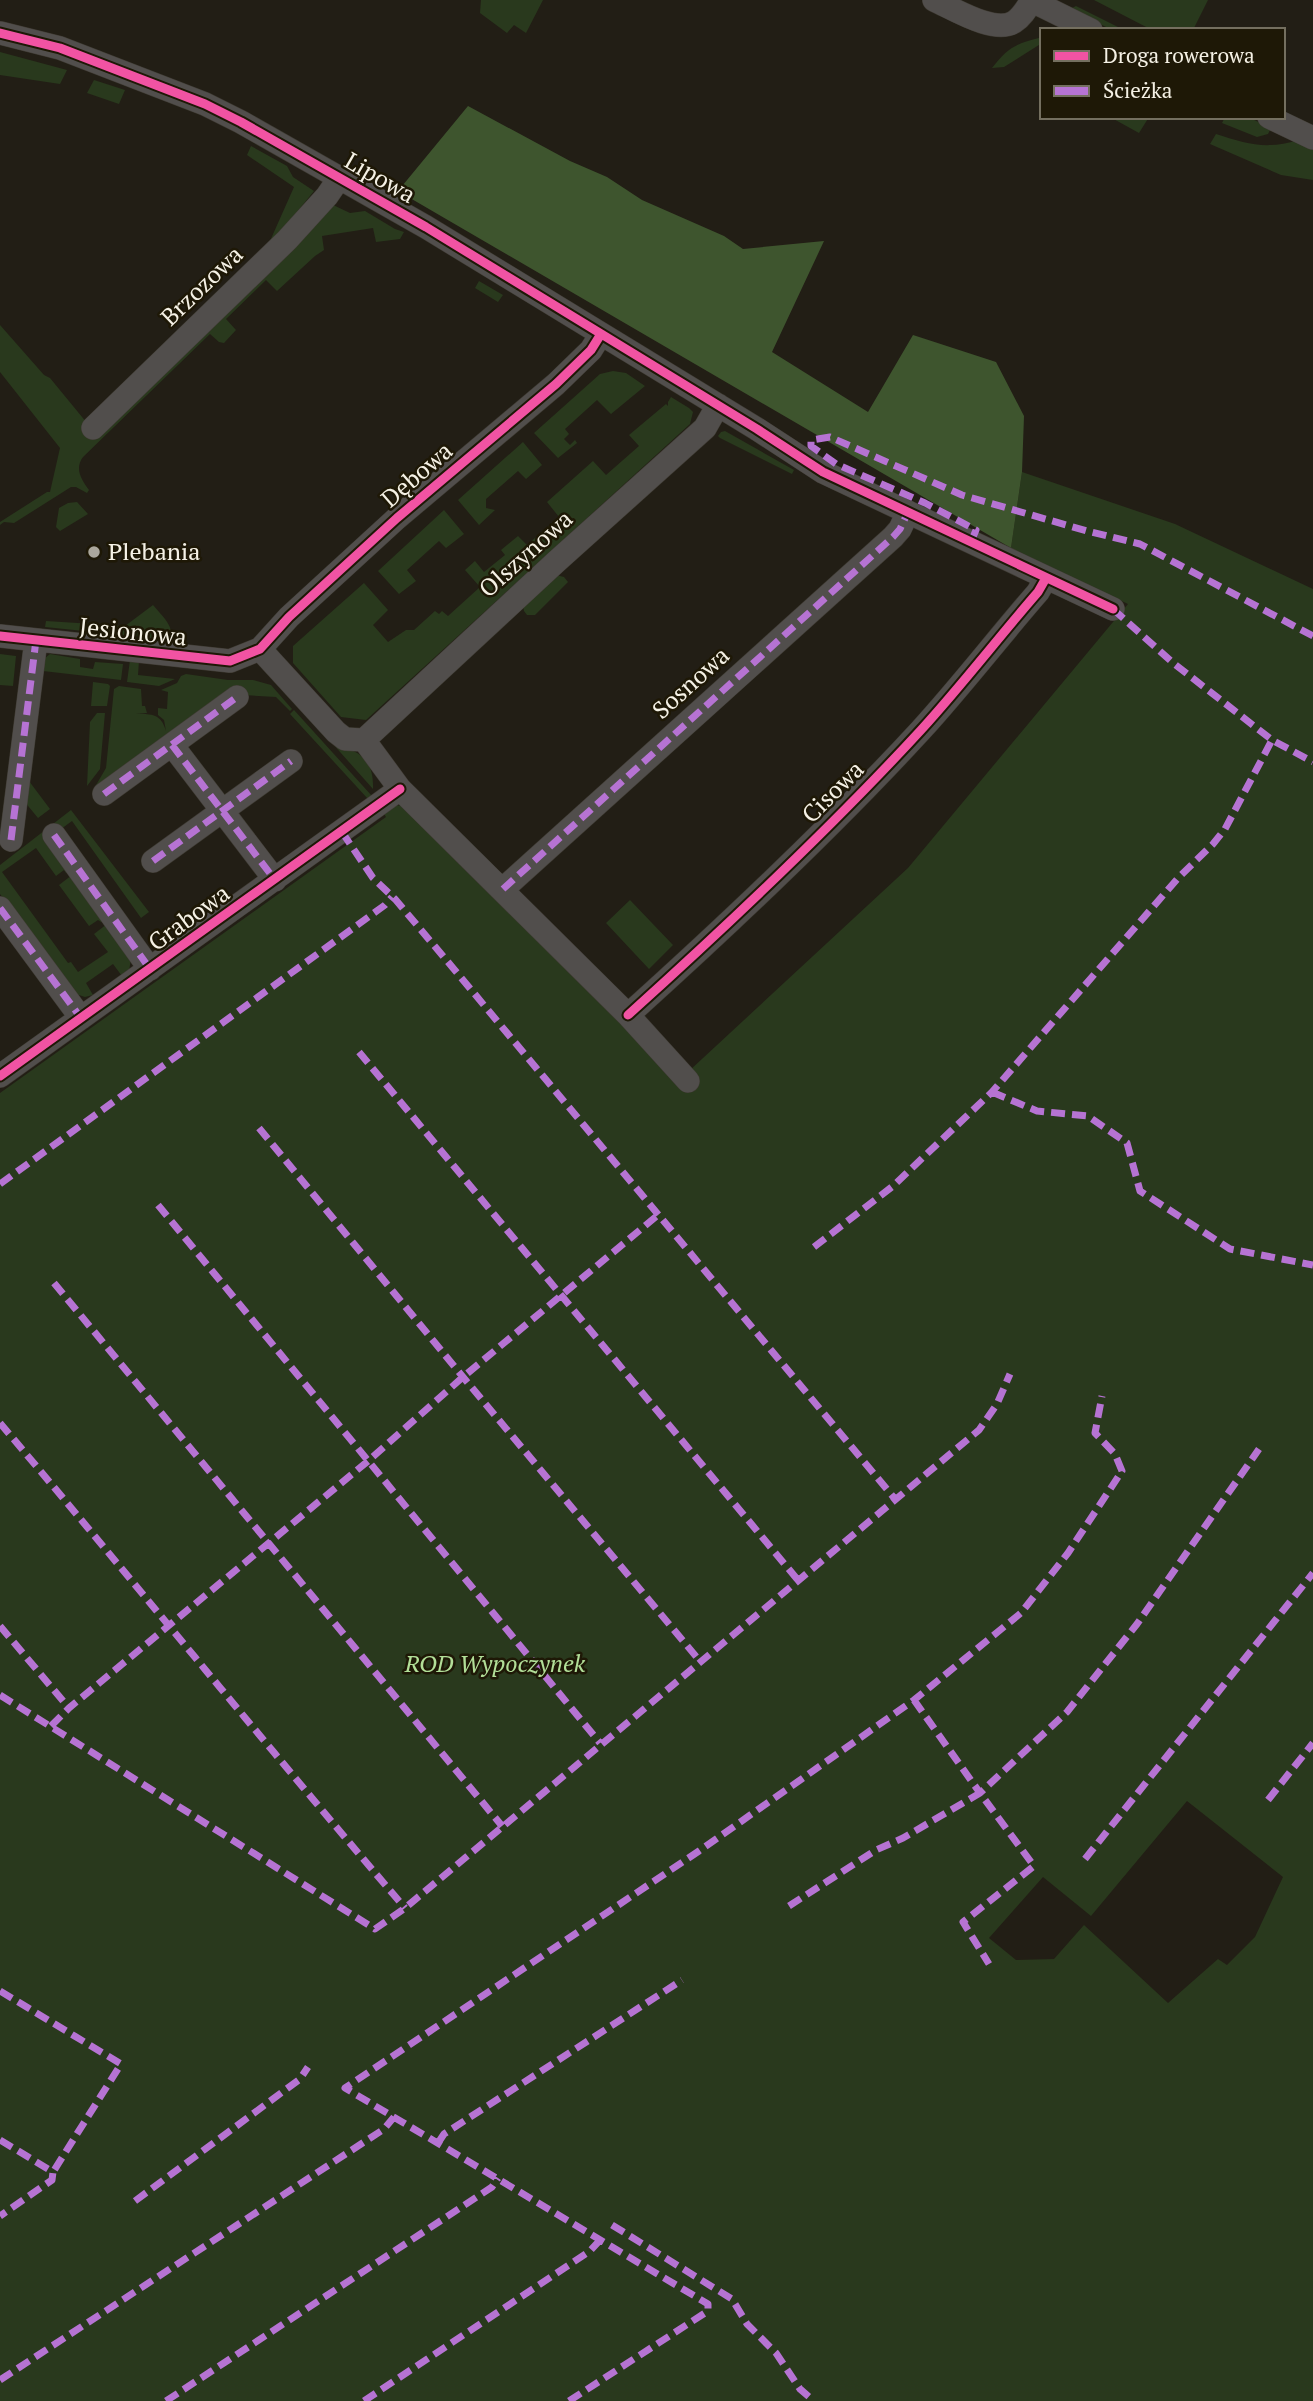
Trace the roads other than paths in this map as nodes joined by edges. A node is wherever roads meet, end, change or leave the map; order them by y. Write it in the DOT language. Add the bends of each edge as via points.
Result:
graph roads {
  1 [pos="934,0"];
  2 [pos="1032,0"];
  3 [pos="1087,28"];
  4 [pos="0,33"];
  5 [pos="1273,119"];
  6 [pos="1313,138"];
  7 [pos="340,177"];
  8 [pos="601,334"];
  9 [pos="718,405"];
  10 [pos="93,428"];
  11 [pos="908,512"];
  12 [pos="1046,578"];
  13 [pos="1113,609"];
  14 [pos="0,636"];
  15 [pos="36,640"];
  16 [pos="260,649"];
  17 [pos="237,696"];
  18 [pos="364,740"];
  19 [pos="172,745"];
  20 [pos="291,761"];
  21 [pos="400,789"];
  22 [pos="104,794"];
  23 [pos="223,812"];
  24 [pos="54,835"];
  25 [pos="11,840"];
  26 [pos="153,861"];
  27 [pos="275,880"];
  28 [pos="503,889"];
  29 [pos="0,908"];
  30 [pos="150,970"];
  31 [pos="628,1015"];
  32 [pos="81,1018"];
  33 [pos="0,1076"];
  34 [pos="688,1082"];
  1 -- 2 [label="street" via="992,26 1005,26 1016,21"];
  2 -- 3 [label="street"];
  4 -- 7 [label="street, Lipowa" via="60,48 205,104"];
  5 -- 6 [label="street"];
  7 -- 8 [label="street, Lipowa"];
  7 -- 10 [label="street, Brzozowa" via="287,240"];
  8 -- 9 [label="street, Lipowa"];
  8 -- 16 [label="street, Dębowa" via="556,384 397,518"];
  9 -- 11 [label="street, Lipowa" via="823,472"];
  9 -- 18 [label="street, Olszynowa" via="705,428"];
  11 -- 12 [label="street, Lipowa"];
  11 -- 28 [label="street, Sosnowa" via="893,537"];
  12 -- 13 [label="street, Lipowa"];
  12 -- 31 [label="street, Cisowa" via="956,691 881,771"];
  14 -- 15 [label="street, Jesionowa"];
  15 -- 16 [label="street, Jesionowa" via="230,662"];
  15 -- 25 [label="street"];
  16 -- 18 [label="street" via="336,732 345,739"];
  17 -- 19 [label="street"];
  18 -- 21 [label="street"];
  19 -- 22 [label="street"];
  19 -- 23 [label="street"];
  20 -- 23 [label="street"];
  21 -- 27 [label="street, Grabowa"];
  21 -- 28 [label="street"];
  23 -- 26 [label="street"];
  23 -- 27 [label="street"];
  24 -- 30 [label="street"];
  27 -- 30 [label="street, Grabowa"];
  28 -- 31 [label="street"];
  29 -- 32 [label="street"];
  30 -- 32 [label="street, Grabowa"];
  31 -- 34 [label="street"];
  32 -- 33 [label="street, Grabowa"];
}
